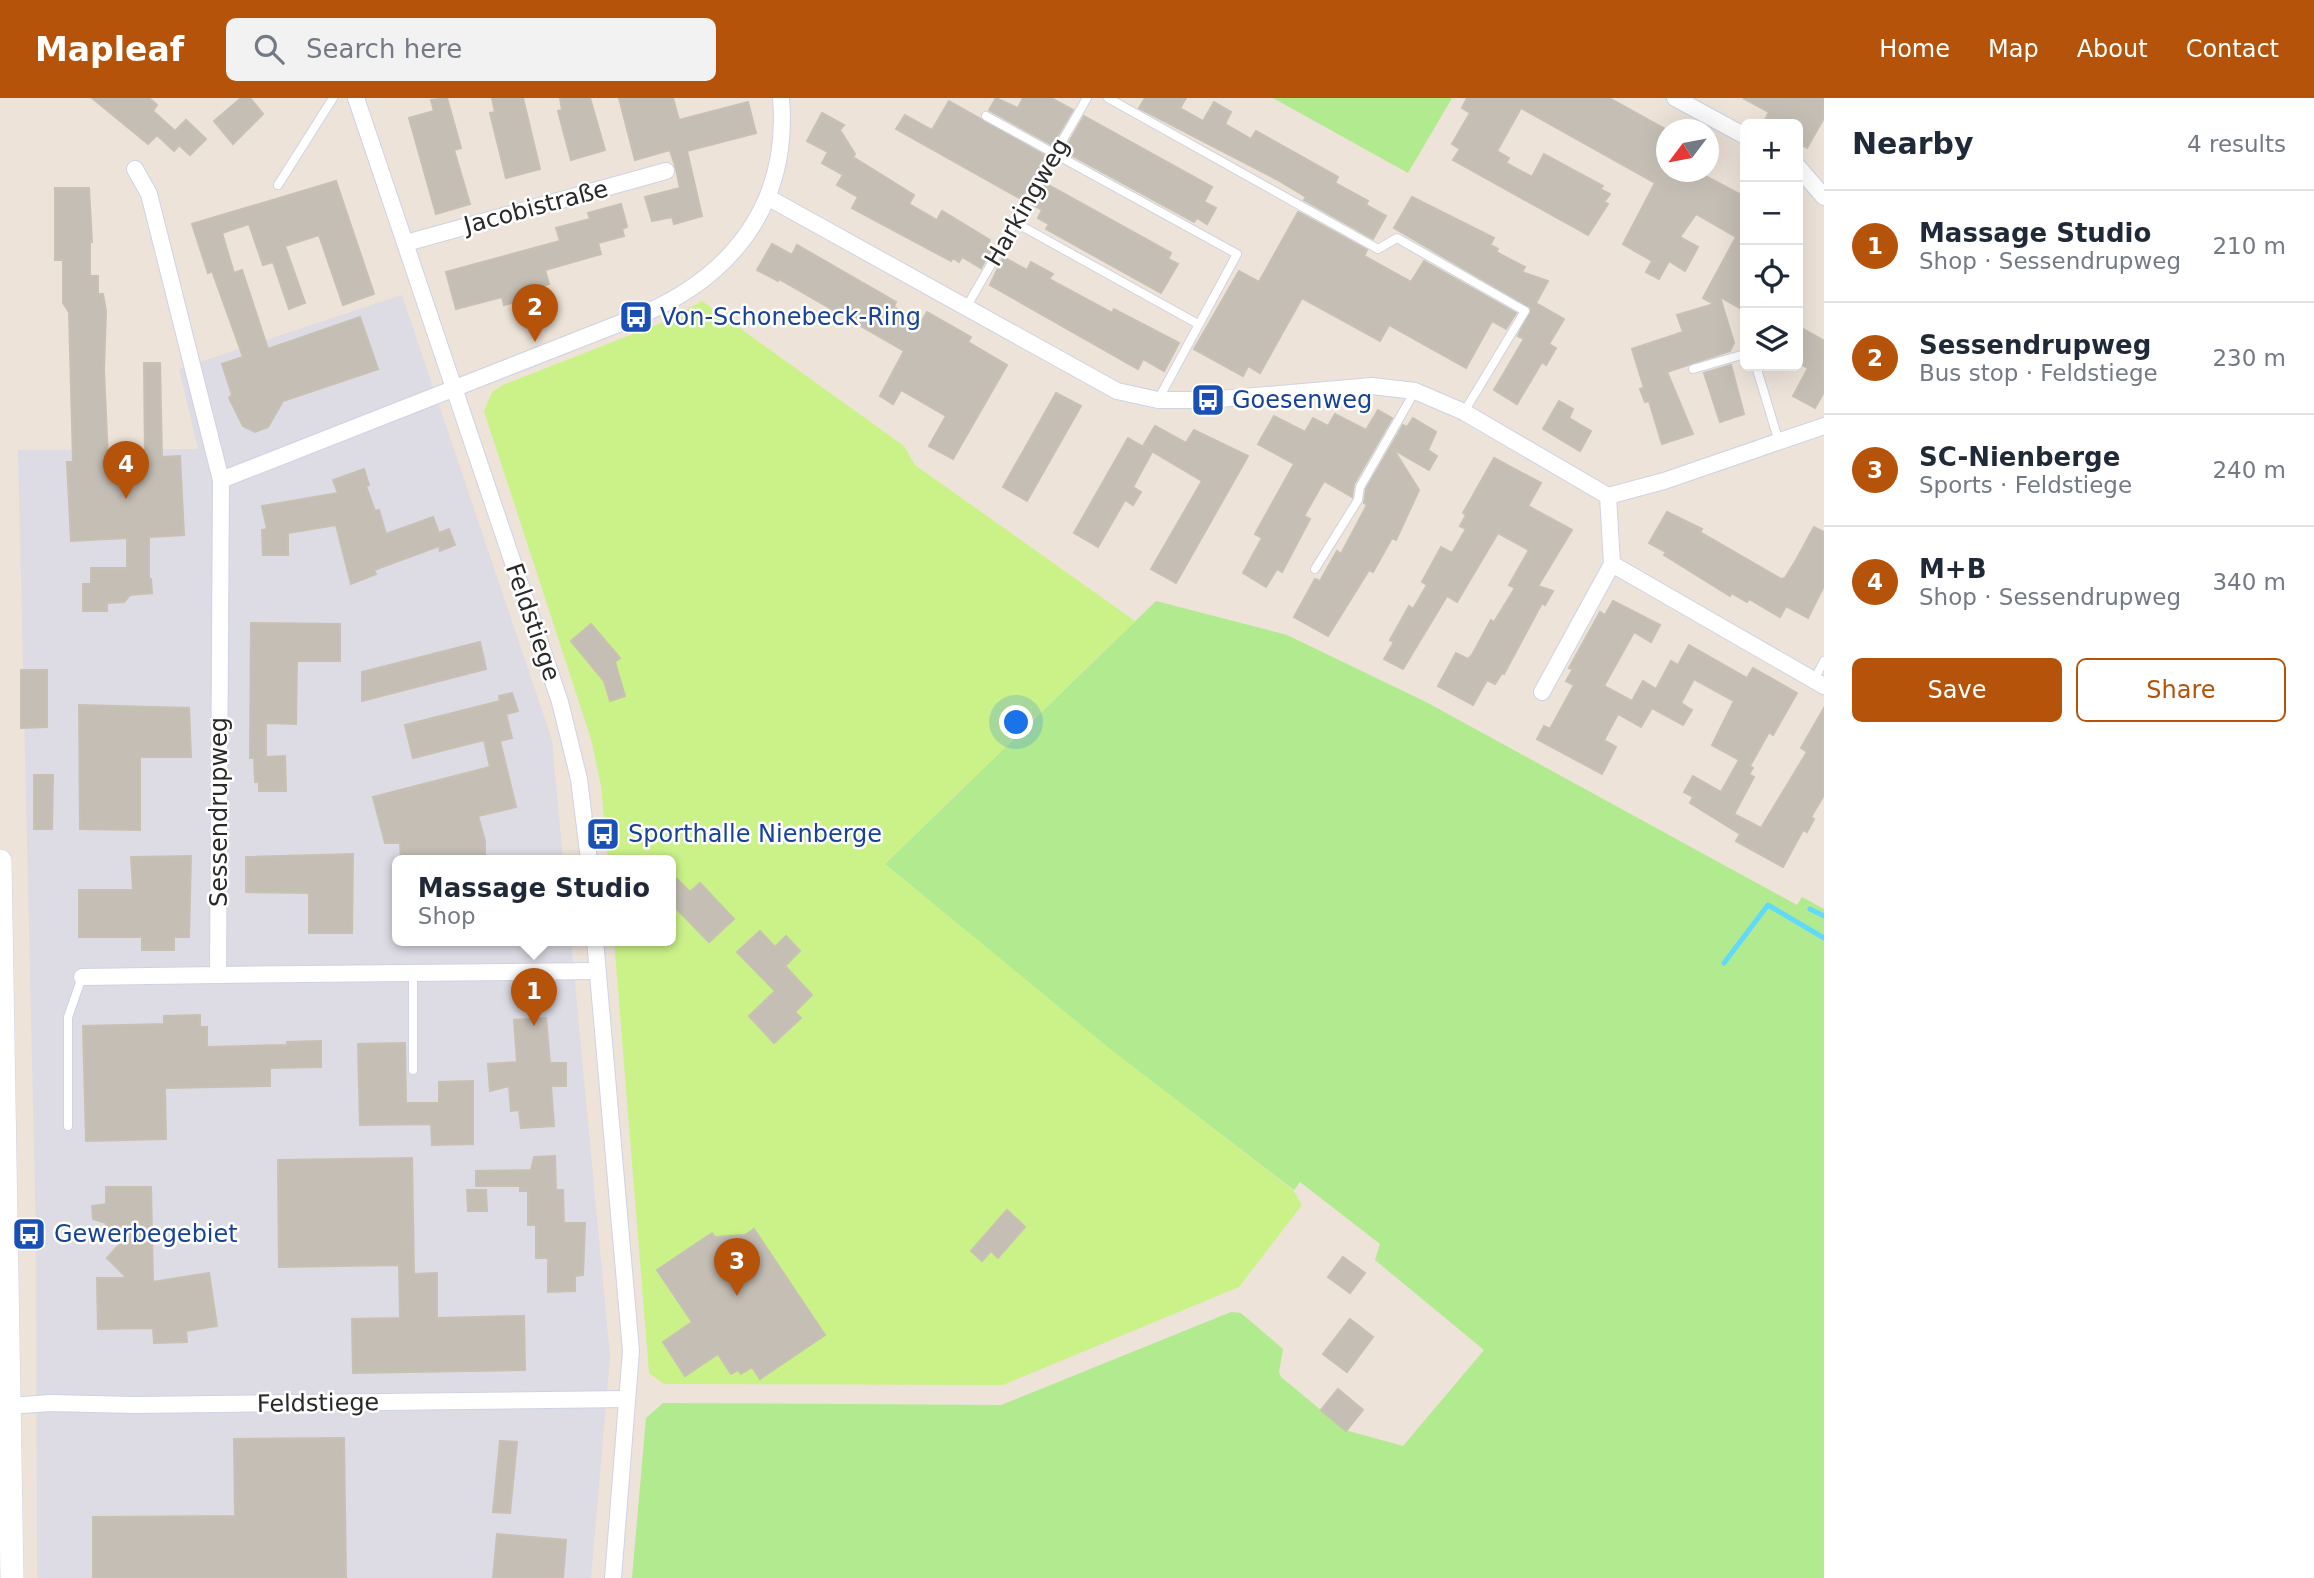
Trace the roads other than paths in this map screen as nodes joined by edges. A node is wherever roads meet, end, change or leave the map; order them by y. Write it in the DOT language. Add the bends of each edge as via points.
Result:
graph roads {
  1 [pos="333,98"];
  2 [pos="356,98"];
  3 [pos="781,98"];
  4 [pos="1087,98"];
  5 [pos="1108,98"];
  6 [pos="1675,98"];
  7 [pos="986,116"];
  8 [pos="1740,133"];
  9 [pos="1055,153"];
  10 [pos="135,169"];
  11 [pos="666,171"];
  12 [pos="1803,173"];
  13 [pos="278,185"];
  14 [pos="1824,197"];
  15 [pos="769,198"];
  16 [pos="1016,223"];
  17 [pos="406,243"];
  18 [pos="967,306"];
  19 [pos="1198,324"];
  20 [pos="1740,355"];
  21 [pos="1693,369"];
  22 [pos="1758,371"];
  23 [pos="453,390"];
  24 [pos="1415,391"];
  25 [pos="1158,400"];
  26 [pos="1464,412"];
  27 [pos="1824,426"];
  28 [pos="1779,442"];
  29 [pos="221,480"];
  30 [pos="1608,496"];
  31 [pos="1612,564"];
  32 [pos="1315,569"];
  33 [pos="1824,661"];
  34 [pos="1819,683"];
  35 [pos="1542,692"];
  36 [pos="588,855"];
  37 [pos="0,861"];
  38 [pos="595,946"];
  39 [pos="597,971"];
  40 [pos="413,973"];
  41 [pos="218,975"];
  42 [pos="82,977"];
  43 [pos="413,1070"];
  44 [pos="68,1126"];
  45 [pos="627,1399"];
  46 [pos="9,1406"];
  47 [pos="12,1578"];
  48 [pos="613,1578"];
  1 -- 13 [label="lane"];
  2 -- 17 [label="street, Feldstiege"];
  3 -- 15 [label="street" via="784,131"];
  4 -- 9 [label="lane, Harkingweg"];
  5 -- 26 [label="lane" via="1378,249 1397,238 1525,311"];
  6 -- 8 [label="street"];
  7 -- 9 [label="lane"];
  9 -- 16 [label="lane, Harkingweg"];
  9 -- 19 [label="lane" via="1237,254"];
  10 -- 29 [label="street, Sessendrupweg" via="149,194"];
  11 -- 17 [label="street, Jacobistraße"];
  12 -- 14 [label="street"];
  15 -- 18 [label="street"];
  15 -- 23 [label="street" via="723,263 692,290 667,305"];
  16 -- 18 [label="lane, Harkingweg"];
  16 -- 19 [label="lane"];
  17 -- 23 [label="street, Feldstiege"];
  18 -- 25 [label="street" via="1117,391"];
  19 -- 25 [label="lane"];
  20 -- 21 [label="lane"];
  22 -- 28 [label="lane"];
  23 -- 29 [label="street"];
  23 -- 36 [label="street, Feldstiege" via="560,702 579,779"];
  24 -- 25 [label="street" via="1372,386"];
  24 -- 26 [label="street"];
  24 -- 32 [label="lane" via="1360,487 1358,500"];
  26 -- 30 [label="street"];
  27 -- 28 [label="street"];
  28 -- 30 [label="street"];
  29 -- 41 [label="street, Sessendrupweg"];
  30 -- 31 [label="street"];
  31 -- 34 [label="street"];
  31 -- 35 [label="street"];
  33 -- 34 [label="lane"];
  37 -- 46 [label="main road"];
  38 -- 39 [label="street"];
  39 -- 40 [label="street"];
  39 -- 45 [label="street" via="631,1351"];
  40 -- 41 [label="street"];
  40 -- 43 [label="lane"];
  41 -- 42 [label="street"];
  42 -- 44 [label="lane" via="68,1017"];
  45 -- 46 [label="street, Feldstiege"];
  45 -- 48 [label="street"];
  46 -- 47 [label="main road"];
}
